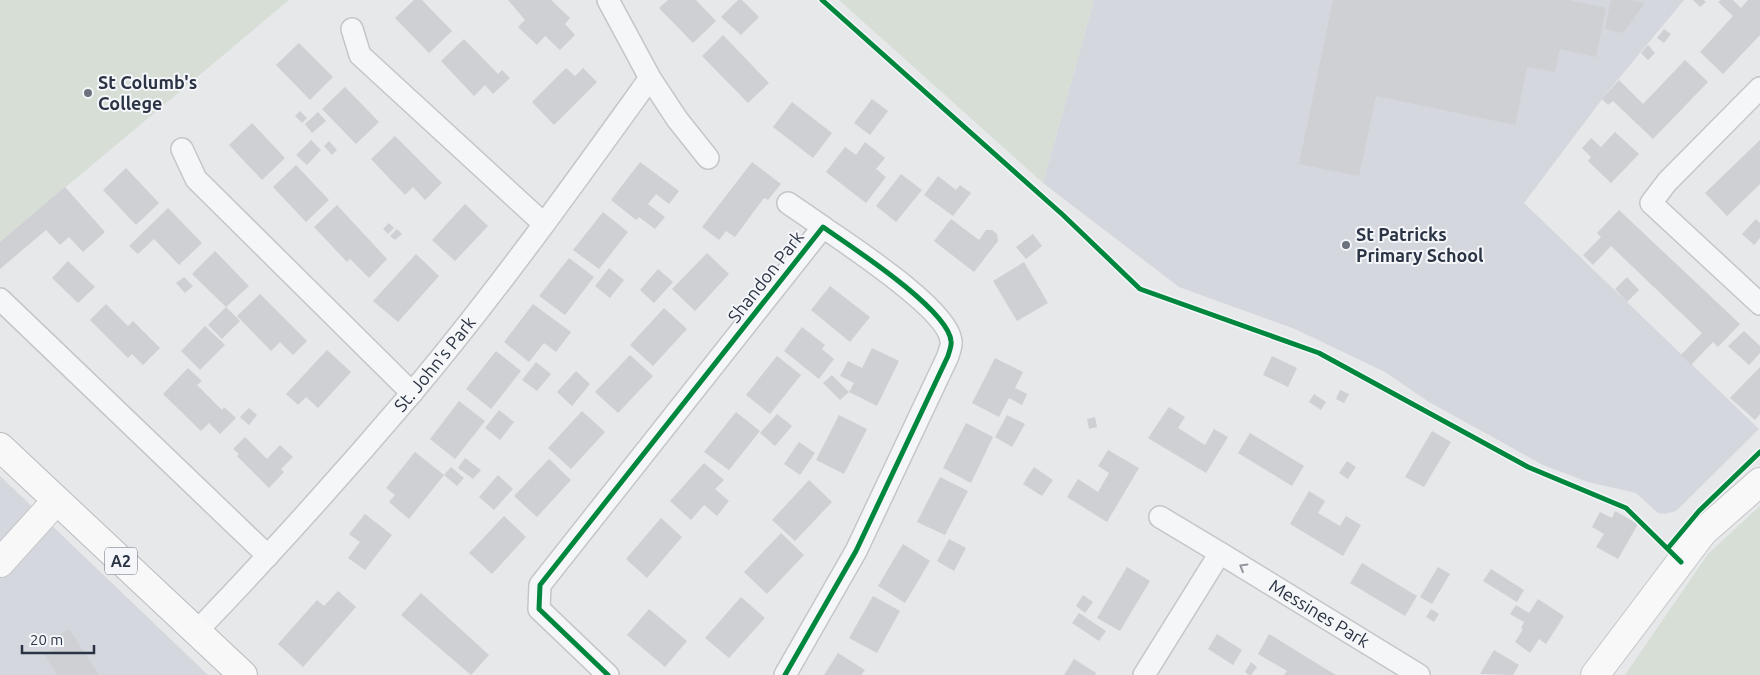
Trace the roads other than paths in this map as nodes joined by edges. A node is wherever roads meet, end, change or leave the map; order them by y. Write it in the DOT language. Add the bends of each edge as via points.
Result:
graph roads {
  1 [pos="608,0"];
  2 [pos="352,29"];
  3 [pos="650,78"];
  4 [pos="1760,88"];
  5 [pos="182,149"];
  6 [pos="708,158"];
  7 [pos="788,203"];
  8 [pos="544,224"];
  9 [pos="823,227"];
  10 [pos="0,299"];
  11 [pos="1760,304"];
  12 [pos="412,393"];
  13 [pos="0,447"];
  14 [pos="1760,482"];
  15 [pos="56,501"];
  16 [pos="1160,517"];
  17 [pos="1220,553"];
  18 [pos="268,556"];
  19 [pos="0,563"];
  20 [pos="196,632"];
  21 [pos="243,675"];
  22 [pos="608,675"];
  23 [pos="785,675"];
  24 [pos="1144,675"];
  25 [pos="1418,675"];
  26 [pos="1595,675"];
  1 -- 3 [label="street"];
  2 -- 8 [label="street" via="360,55"];
  3 -- 6 [label="street"];
  3 -- 8 [label="street, St. John's Park"];
  4 -- 11 [label="street" via="1651,203"];
  5 -- 12 [label="street" via="196,179"];
  7 -- 9 [label="street"];
  8 -- 12 [label="street, St. John's Park"];
  9 -- 22 [label="street, Shandon Park" via="540,585 539,609"];
  9 -- 23 [label="street, Shandon Park" via="908,289 939,318 951,340 948,356 856,551"];
  10 -- 18 [label="street"];
  12 -- 18 [label="street, St. John's Park"];
  13 -- 15 [label="main road, A2"];
  14 -- 26 [label="main road" via="1703,532"];
  15 -- 19 [label="main road"];
  15 -- 20 [label="main road, A2"];
  16 -- 17 [label="street, Messines Park"];
  17 -- 24 [label="street"];
  25 -- 17 [label="street, Messines Park, one-way"];
  18 -- 20 [label="street, St. John's Park"];
  20 -- 21 [label="main road, A2"];
}
